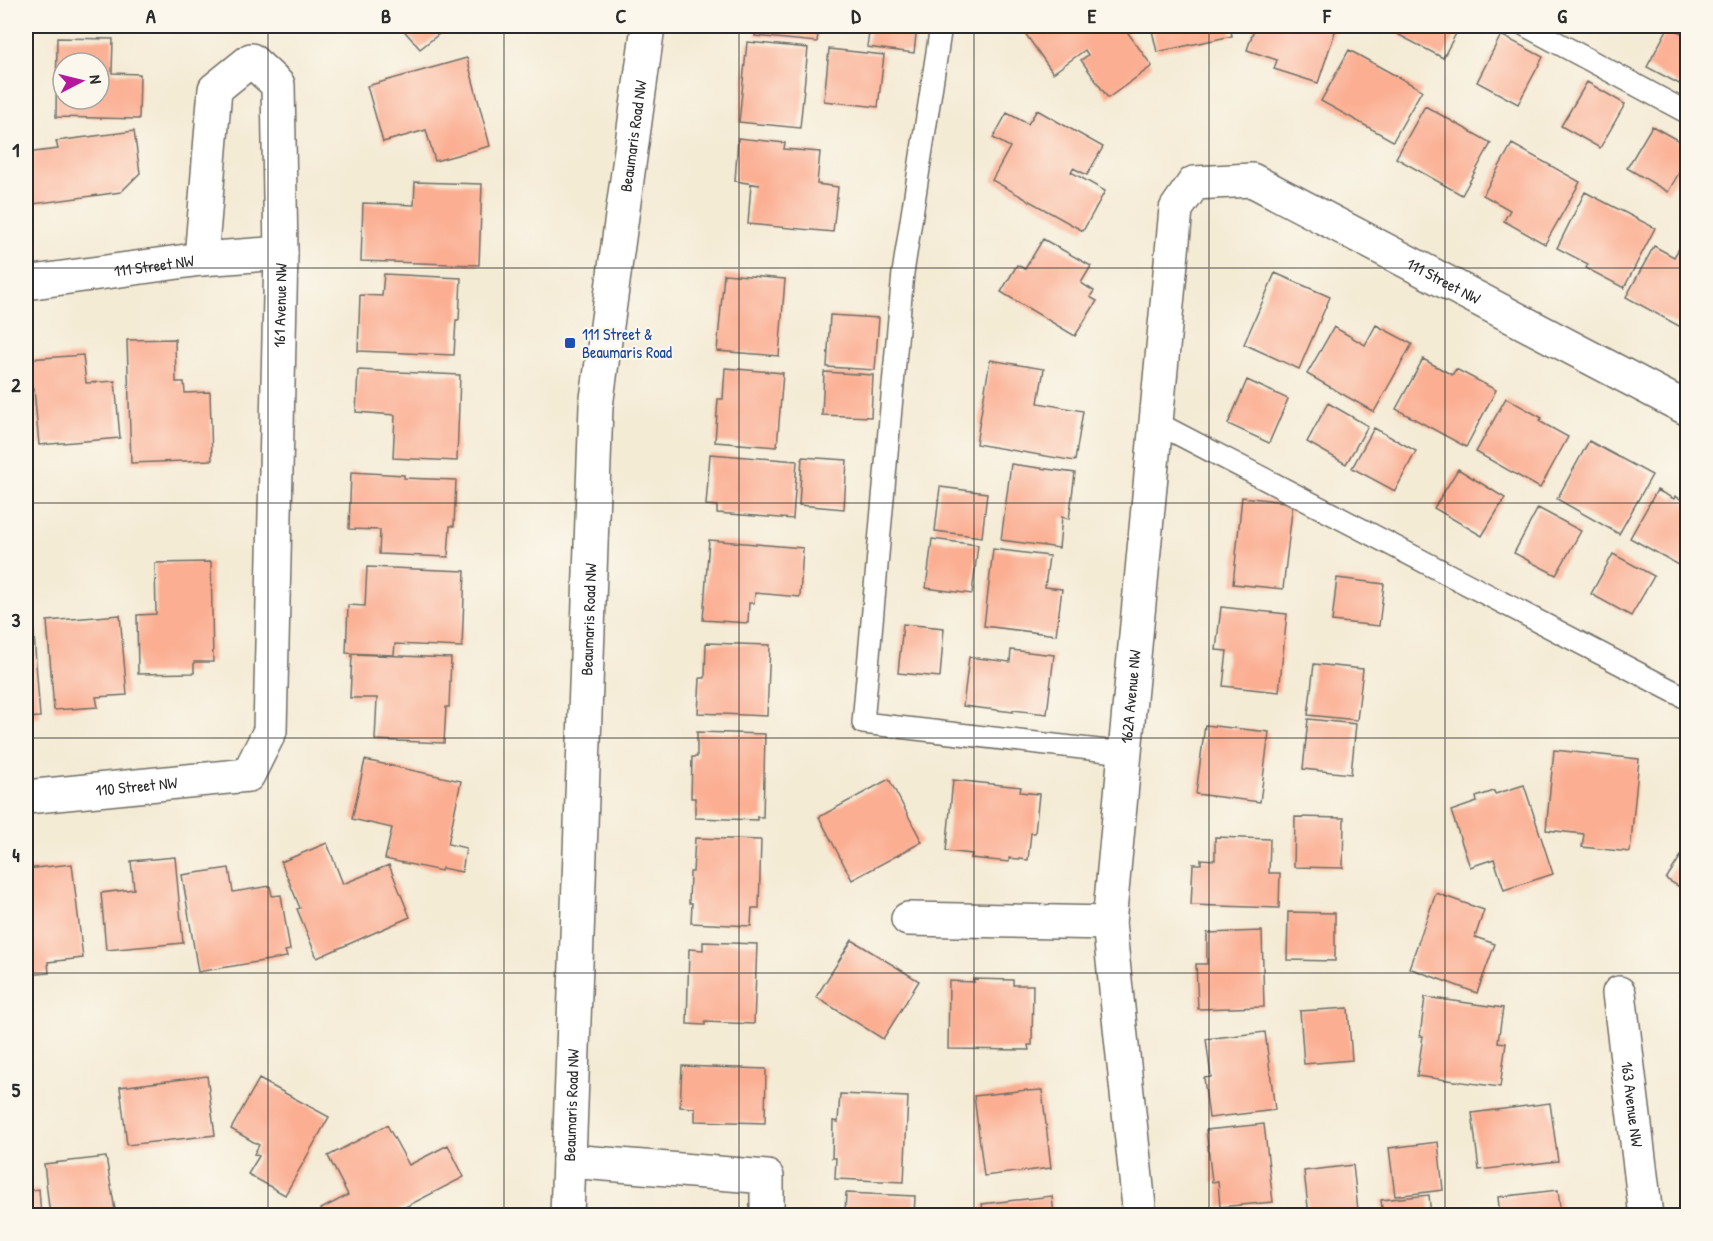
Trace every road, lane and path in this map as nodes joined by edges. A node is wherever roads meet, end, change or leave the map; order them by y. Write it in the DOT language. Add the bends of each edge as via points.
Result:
graph roads {
  1 [pos="648,26"];
  2 [pos="941,26"];
  3 [pos="1527,26"];
  4 [pos="1688,113"];
  5 [pos="1194,183"];
  6 [pos="281,253"];
  7 [pos="201,259"];
  8 [pos="26,283"];
  9 [pos="1688,409"];
  10 [pos="1155,422"];
  11 [pos="1688,699"];
  12 [pos="1125,753"];
  13 [pos="248,775"];
  14 [pos="26,797"];
  15 [pos="908,919"];
  16 [pos="1109,923"];
  17 [pos="1619,993"];
  18 [pos="569,1161"];
  19 [pos="567,1215"];
  20 [pos="767,1215"];
  21 [pos="1140,1215"];
  22 [pos="1646,1215"];
  1 -- 18 [label="street, Beaumaris Road NW" via="596,406"];
  2 -- 12 [label="lane" via="903,273 863,723"];
  3 -- 4 [label="lane"];
  5 -- 9 [label="street, 111 Street NW" via="1252,180"];
  5 -- 10 [label="street, 162A Avenue NW" via="1176,209"];
  6 -- 7 [label="street, 111 Street NW"];
  6 -- 7 [label="street, 161 Avenue NW" via="278,85 250,60 215,89"];
  6 -- 13 [label="street, 161 Avenue NW" via="270,731"];
  7 -- 8 [label="street, 111 Street NW"];
  10 -- 11 [label="lane"];
  10 -- 12 [label="street, 162A Avenue NW"];
  12 -- 16 [label="street, 162A Avenue NW"];
  13 -- 14 [label="street, 110 Street NW"];
  15 -- 16 [label="street"];
  16 -- 21 [label="street, 162A Avenue NW"];
  17 -- 22 [label="street, 163 Avenue NW"];
  18 -- 19 [label="street, Beaumaris Road NW"];
  18 -- 20 [label="street" via="767,1177"];
}
